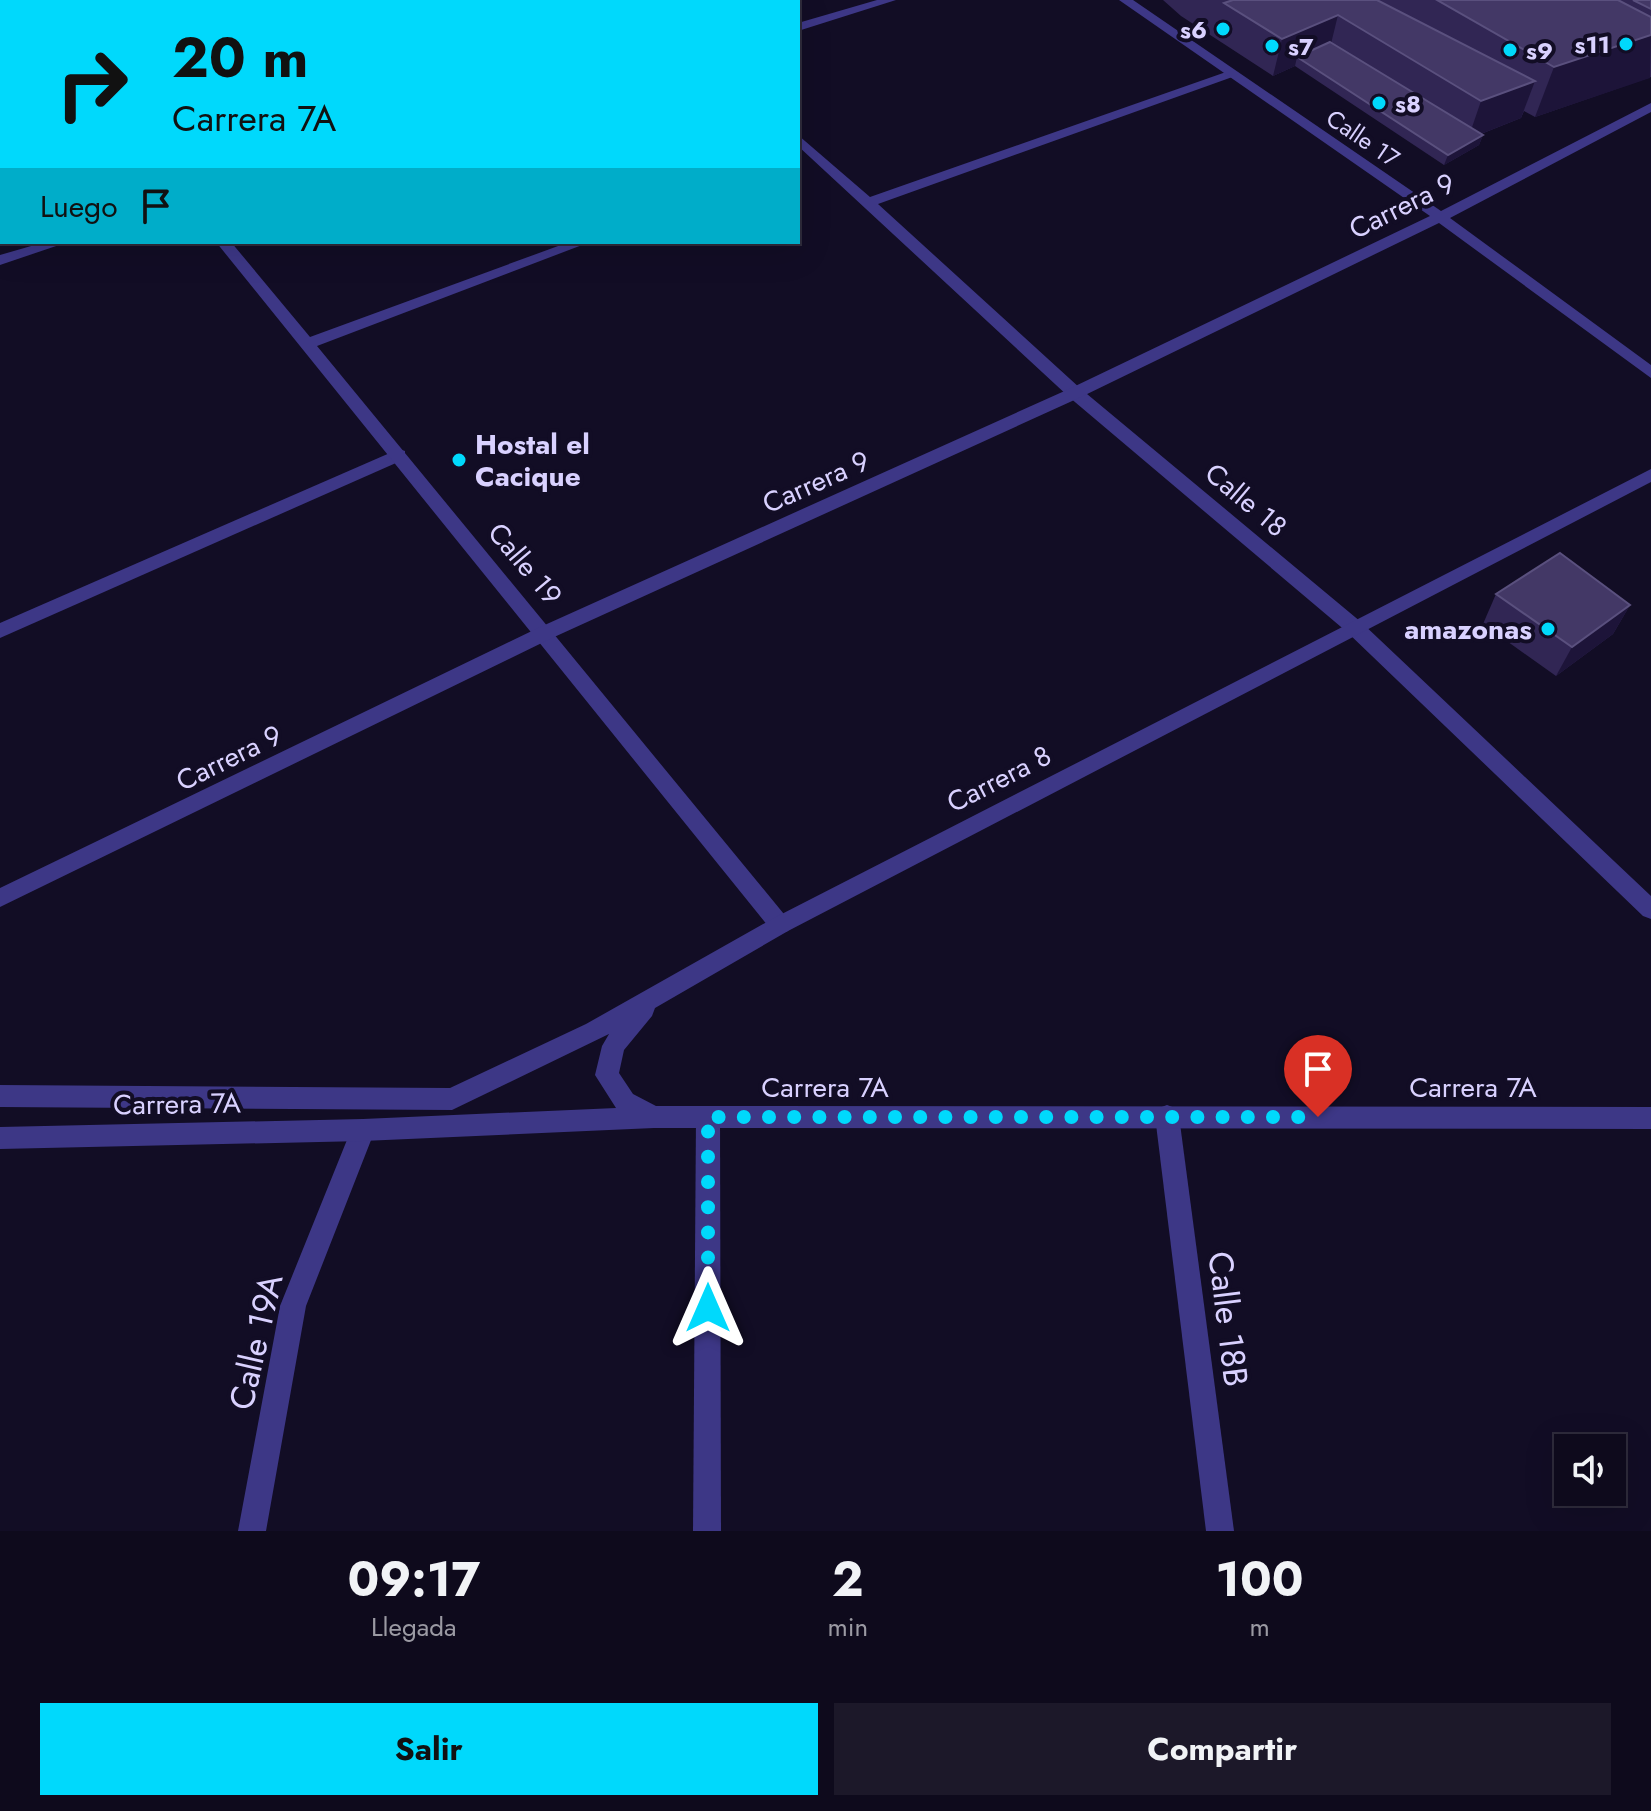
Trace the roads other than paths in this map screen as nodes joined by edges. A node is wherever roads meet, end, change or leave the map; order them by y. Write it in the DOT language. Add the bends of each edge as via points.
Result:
graph roads {
  1 [pos="890,0"];
  2 [pos="1125,0"];
  3 [pos="800,26"];
  4 [pos="1231,75"];
  5 [pos="1651,107"];
  6 [pos="800,141"];
  7 [pos="868,203"];
  8 [pos="1440,217"];
  9 [pos="54,244"];
  10 [pos="225,244"];
  11 [pos="578,244"];
  12 [pos="0,260"];
  13 [pos="307,344"];
  14 [pos="1651,373"];
  15 [pos="1075,393"];
  16 [pos="399,455"];
  17 [pos="1651,475"];
  18 [pos="1354,627"];
  19 [pos="0,631"];
  20 [pos="545,633"];
  21 [pos="0,898"];
  22 [pos="1651,910"];
  23 [pos="780,925"];
  24 [pos="655,997"];
  25 [pos="0,1096"];
  26 [pos="367,1099"];
  27 [pos="452,1099"];
  28 [pos="1167,1116"];
  29 [pos="654,1117"];
  30 [pos="708,1117"];
  31 [pos="1651,1118"];
  32 [pos="363,1130"];
  33 [pos="0,1138"];
  34 [pos="252,1531"];
  35 [pos="707,1531"];
  36 [pos="1220,1531"];
  1 -- 3 [label="street"];
  2 -- 4 [label="street, Calle 17"];
  4 -- 7 [label="street"];
  4 -- 8 [label="street, Calle 17"];
  5 -- 8 [label="street, Carrera 9"];
  6 -- 7 [label="street, Calle 18"];
  7 -- 15 [label="street, Calle 18"];
  8 -- 14 [label="street, Calle 17"];
  8 -- 15 [label="street, Carrera 9"];
  9 -- 12 [label="street"];
  10 -- 13 [label="street, Calle 19"];
  11 -- 13 [label="street"];
  13 -- 16 [label="street, Calle 19"];
  15 -- 18 [label="street, Calle 18"];
  15 -- 20 [label="street, Carrera 9"];
  16 -- 19 [label="street"];
  16 -- 20 [label="street, Calle 19"];
  17 -- 18 [label="street, Carrera 8"];
  18 -- 22 [label="street, Calle 18"];
  18 -- 23 [label="street, Carrera 8"];
  20 -- 21 [label="street, Carrera 9"];
  20 -- 23 [label="street, Calle 19"];
  23 -- 24 [label="street, Carrera 8"];
  24 -- 27 [label="street, Carrera 8"];
  24 -- 29 [label="street" via="613,1046 607,1075 625,1102"];
  25 -- 26 [label="street, Carrera 7A"];
  26 -- 27 [label="street, Carrera 8"];
  27 -- 32 [label="street"];
  28 -- 30 [label="street, Carrera 7A"];
  28 -- 31 [label="street, Carrera 7A"];
  28 -- 36 [label="street, Calle 18B"];
  29 -- 30 [label="street, Carrera 7A"];
  29 -- 32 [label="street, Carrera 7A"];
  30 -- 35 [label="street"];
  32 -- 33 [label="street, Carrera 7A"];
  32 -- 34 [label="street, Calle 19A" via="293,1306"];
}
